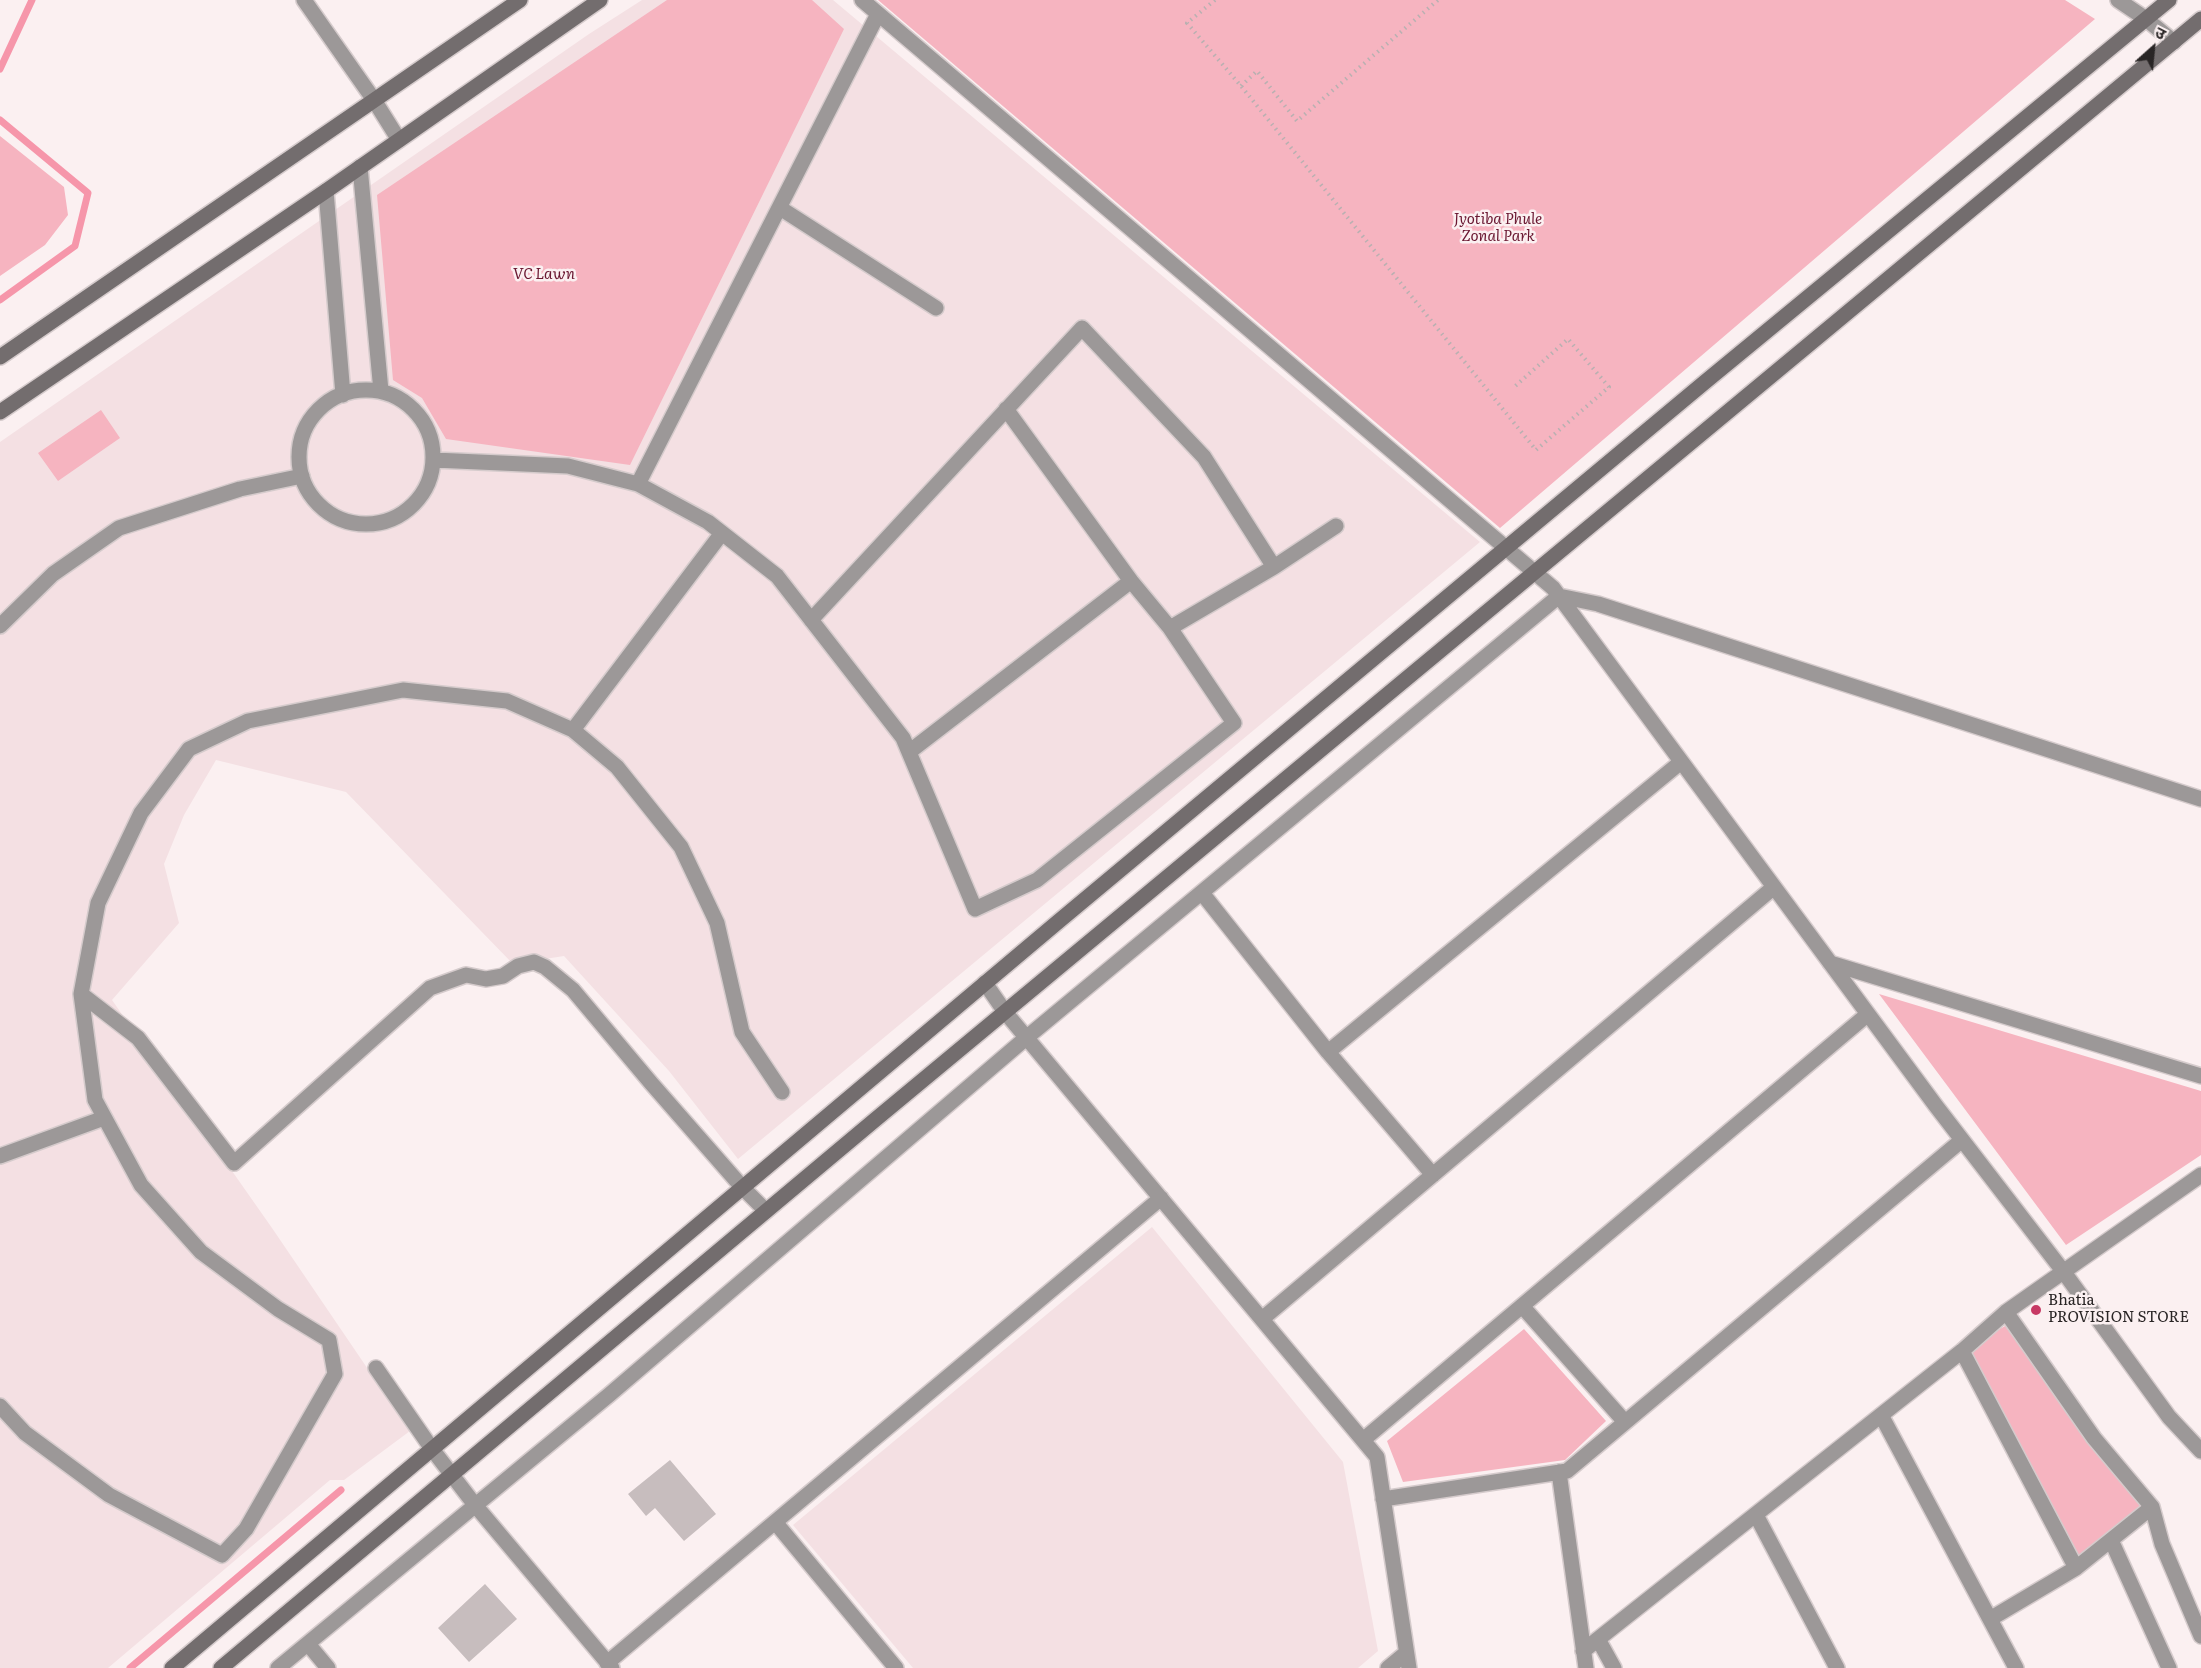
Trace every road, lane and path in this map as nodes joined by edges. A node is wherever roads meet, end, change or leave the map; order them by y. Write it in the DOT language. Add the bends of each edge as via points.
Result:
graph roads {
  1 [pos="304,0"];
  2 [pos="520,0"];
  3 [pos="600,0"];
  4 [pos="862,0"];
  5 [pos="1215,0"];
  6 [pos="1438,0"];
  7 [pos="2118,0"];
  8 [pos="2169,0"];
  9 [pos="878,14"];
  10 [pos="2146,18"];
  11 [pos="2201,19"];
  12 [pos="2174,42"];
  13 [pos="1241,86"];
  14 [pos="374,100"];
  15 [pos="399,140"];
  16 [pos="360,167"];
  17 [pos="326,191"];
  18 [pos="780,208"];
  19 [pos="936,308"];
  20 [pos="0,357"];
  21 [pos="1513,388"];
  22 [pos="381,391"];
  23 [pos="343,395"];
  24 [pos="1006,409"];
  25 [pos="0,412"];
  26 [pos="434,460"];
  27 [pos="302,476"];
  28 [pos="638,484"];
  29 [pos="1336,526"];
  30 [pos="722,533"];
  31 [pos="1506,548"];
  32 [pos="1274,567"];
  33 [pos="1537,572"];
  34 [pos="1131,581"];
  35 [pos="1559,596"];
  36 [pos="811,620"];
  37 [pos="0,626"];
  38 [pos="1170,628"];
  39 [pos="573,730"];
  40 [pos="909,752"];
  41 [pos="1682,762"];
  42 [pos="2201,799"];
  43 [pos="1774,887"];
  44 [pos="1202,893"];
  45 [pos="1830,963"];
  46 [pos="985,983"];
  47 [pos="81,994"];
  48 [pos="1005,1012"];
  49 [pos="1868,1014"];
  50 [pos="1026,1038"];
  51 [pos="1328,1052"];
  52 [pos="2201,1076"];
  53 [pos="782,1092"];
  54 [pos="104,1118"];
  55 [pos="1962,1140"];
  56 [pos="0,1156"];
  57 [pos="1433,1175"];
  58 [pos="2201,1175"];
  59 [pos="742,1187"];
  60 [pos="1161,1198"];
  61 [pos="766,1211"];
  62 [pos="2063,1271"];
  63 [pos="1522,1306"];
  64 [pos="2006,1312"];
  65 [pos="1262,1319"];
  66 [pos="1962,1351"];
  67 [pos="376,1368"];
  68 [pos="0,1406"];
  69 [pos="1881,1415"];
  70 [pos="1625,1422"];
  71 [pos="1363,1440"];
  72 [pos="432,1449"];
  73 [pos="2201,1451"];
  74 [pos="1559,1472"];
  75 [pos="452,1475"];
  76 [pos="1383,1499"];
  77 [pos="475,1505"];
  78 [pos="2151,1507"];
  79 [pos="1756,1515"];
  80 [pos="775,1522"];
  81 [pos="2111,1540"];
  82 [pos="2076,1568"];
  83 [pos="1990,1619"];
  84 [pos="2201,1636"];
  85 [pos="1598,1640"];
  86 [pos="308,1644"];
  87 [pos="1583,1651"];
  88 [pos="1408,1661"];
  89 [pos="610,1665"];
  90 [pos="172,1668"];
  91 [pos="221,1668"];
  92 [pos="278,1668"];
  93 [pos="328,1668"];
  94 [pos="896,1668"];
  95 [pos="1389,1668"];
  96 [pos="1586,1668"];
  97 [pos="1614,1668"];
  98 [pos="1837,1668"];
  99 [pos="2016,1668"];
  100 [pos="2169,1668"];
  1 -- 14 [label="street"];
  2 -- 14 [label="street"];
  3 -- 15 [label="street"];
  4 -- 9 [label="street"];
  5 -- 13 [label="path" via="1187,23"];
  6 -- 13 [label="path" via="1297,121 1257,71"];
  7 -- 10 [label="street"];
  8 -- 10 [label="street"];
  9 -- 18 [label="street"];
  9 -- 31 [label="street"];
  10 -- 12 [label="street"];
  10 -- 31 [label="street"];
  11 -- 12 [label="street"];
  12 -- 33 [label="street"];
  13 -- 21 [label="path" via="1536,450 1609,387 1568,339"];
  14 -- 15 [label="street"];
  14 -- 20 [label="street"];
  15 -- 16 [label="street"];
  16 -- 17 [label="street"];
  16 -- 22 [label="street"];
  17 -- 23 [label="street"];
  17 -- 25 [label="street"];
  18 -- 19 [label="street"];
  18 -- 28 [label="street"];
  22 -- 23 [label="street" via="355,390"];
  22 -- 26 [label="street" via="408,404 424,421"];
  23 -- 27 [label="street" via="329,400 310,418 300,443"];
  24 -- 32 [label="street" via="1082,328 1204,457"];
  24 -- 34 [label="street"];
  24 -- 36 [label="street"];
  26 -- 27 [label="street" via="424,495 404,515 375,525 352,524 327,513 309,494"];
  26 -- 28 [label="street" via="568,466"];
  27 -- 37 [label="street" via="240,489 119,528 53,574"];
  28 -- 30 [label="street"];
  29 -- 32 [label="street"];
  30 -- 36 [label="street" via="777,576"];
  30 -- 39 [label="street"];
  31 -- 33 [label="street"];
  31 -- 46 [label="street"];
  32 -- 38 [label="street"];
  33 -- 35 [label="street"];
  33 -- 48 [label="street"];
  34 -- 38 [label="street"];
  34 -- 40 [label="street"];
  35 -- 41 [label="street"];
  35 -- 42 [label="street" via="1598,604"];
  35 -- 44 [label="street"];
  36 -- 40 [label="street" via="903,738"];
  38 -- 40 [label="street" via="1234,723 1036,880 975,909"];
  39 -- 47 [label="street" via="507,701 403,690 248,721 189,749 141,813 98,903"];
  39 -- 53 [label="street" via="618,767 681,848 717,923 741,1032"];
  41 -- 43 [label="street"];
  41 -- 51 [label="street"];
  43 -- 45 [label="street"];
  43 -- 57 [label="street"];
  44 -- 50 [label="street"];
  44 -- 51 [label="street"];
  45 -- 49 [label="street"];
  45 -- 52 [label="street"];
  46 -- 48 [label="street"];
  46 -- 59 [label="street"];
  47 -- 54 [label="street" via="95,1100"];
  47 -- 59 [label="street" via="138,1038 234,1162 430,988 466,975 486,979 503,976 534,962 545,966 573,990"];
  48 -- 50 [label="street"];
  48 -- 61 [label="street"];
  49 -- 55 [label="street"];
  49 -- 63 [label="street"];
  50 -- 60 [label="street"];
  50 -- 77 [label="street"];
  51 -- 57 [label="street"];
  54 -- 56 [label="street"];
  54 -- 68 [label="street" via="141,1185 201,1252 278,1309 329,1340 335,1374 246,1529 222,1555 109,1495 24,1433"];
  55 -- 62 [label="street"];
  55 -- 70 [label="street"];
  57 -- 65 [label="street"];
  58 -- 62 [label="street"];
  59 -- 61 [label="street"];
  59 -- 72 [label="street"];
  60 -- 65 [label="street"];
  60 -- 80 [label="street"];
  61 -- 75 [label="street"];
  62 -- 64 [label="street"];
  62 -- 73 [label="street" via="2169,1417"];
  63 -- 70 [label="street"];
  63 -- 71 [label="street"];
  64 -- 66 [label="street"];
  64 -- 78 [label="street" via="2094,1438"];
  65 -- 71 [label="street"];
  66 -- 69 [label="street"];
  66 -- 82 [label="street"];
  67 -- 72 [label="street"];
  69 -- 79 [label="street"];
  69 -- 83 [label="street"];
  70 -- 74 [label="street" via="1567,1471"];
  71 -- 76 [label="street" via="1377,1457"];
  72 -- 75 [label="street"];
  72 -- 90 [label="street"];
  74 -- 76 [label="street"];
  74 -- 87 [label="street"];
  75 -- 77 [label="street"];
  75 -- 91 [label="street"];
  76 -- 88 [label="street"];
  77 -- 86 [label="street"];
  77 -- 89 [label="street"];
  78 -- 81 [label="street"];
  78 -- 84 [label="street" via="2162,1544"];
  79 -- 85 [label="street"];
  79 -- 98 [label="street"];
  80 -- 89 [label="street"];
  80 -- 94 [label="street"];
  81 -- 82 [label="street"];
  81 -- 100 [label="street"];
  82 -- 83 [label="street"];
  83 -- 99 [label="street"];
  85 -- 87 [label="street"];
  85 -- 97 [label="street"];
  86 -- 92 [label="street"];
  86 -- 93 [label="street"];
  87 -- 96 [label="street"];
  88 -- 95 [label="street"];
}
